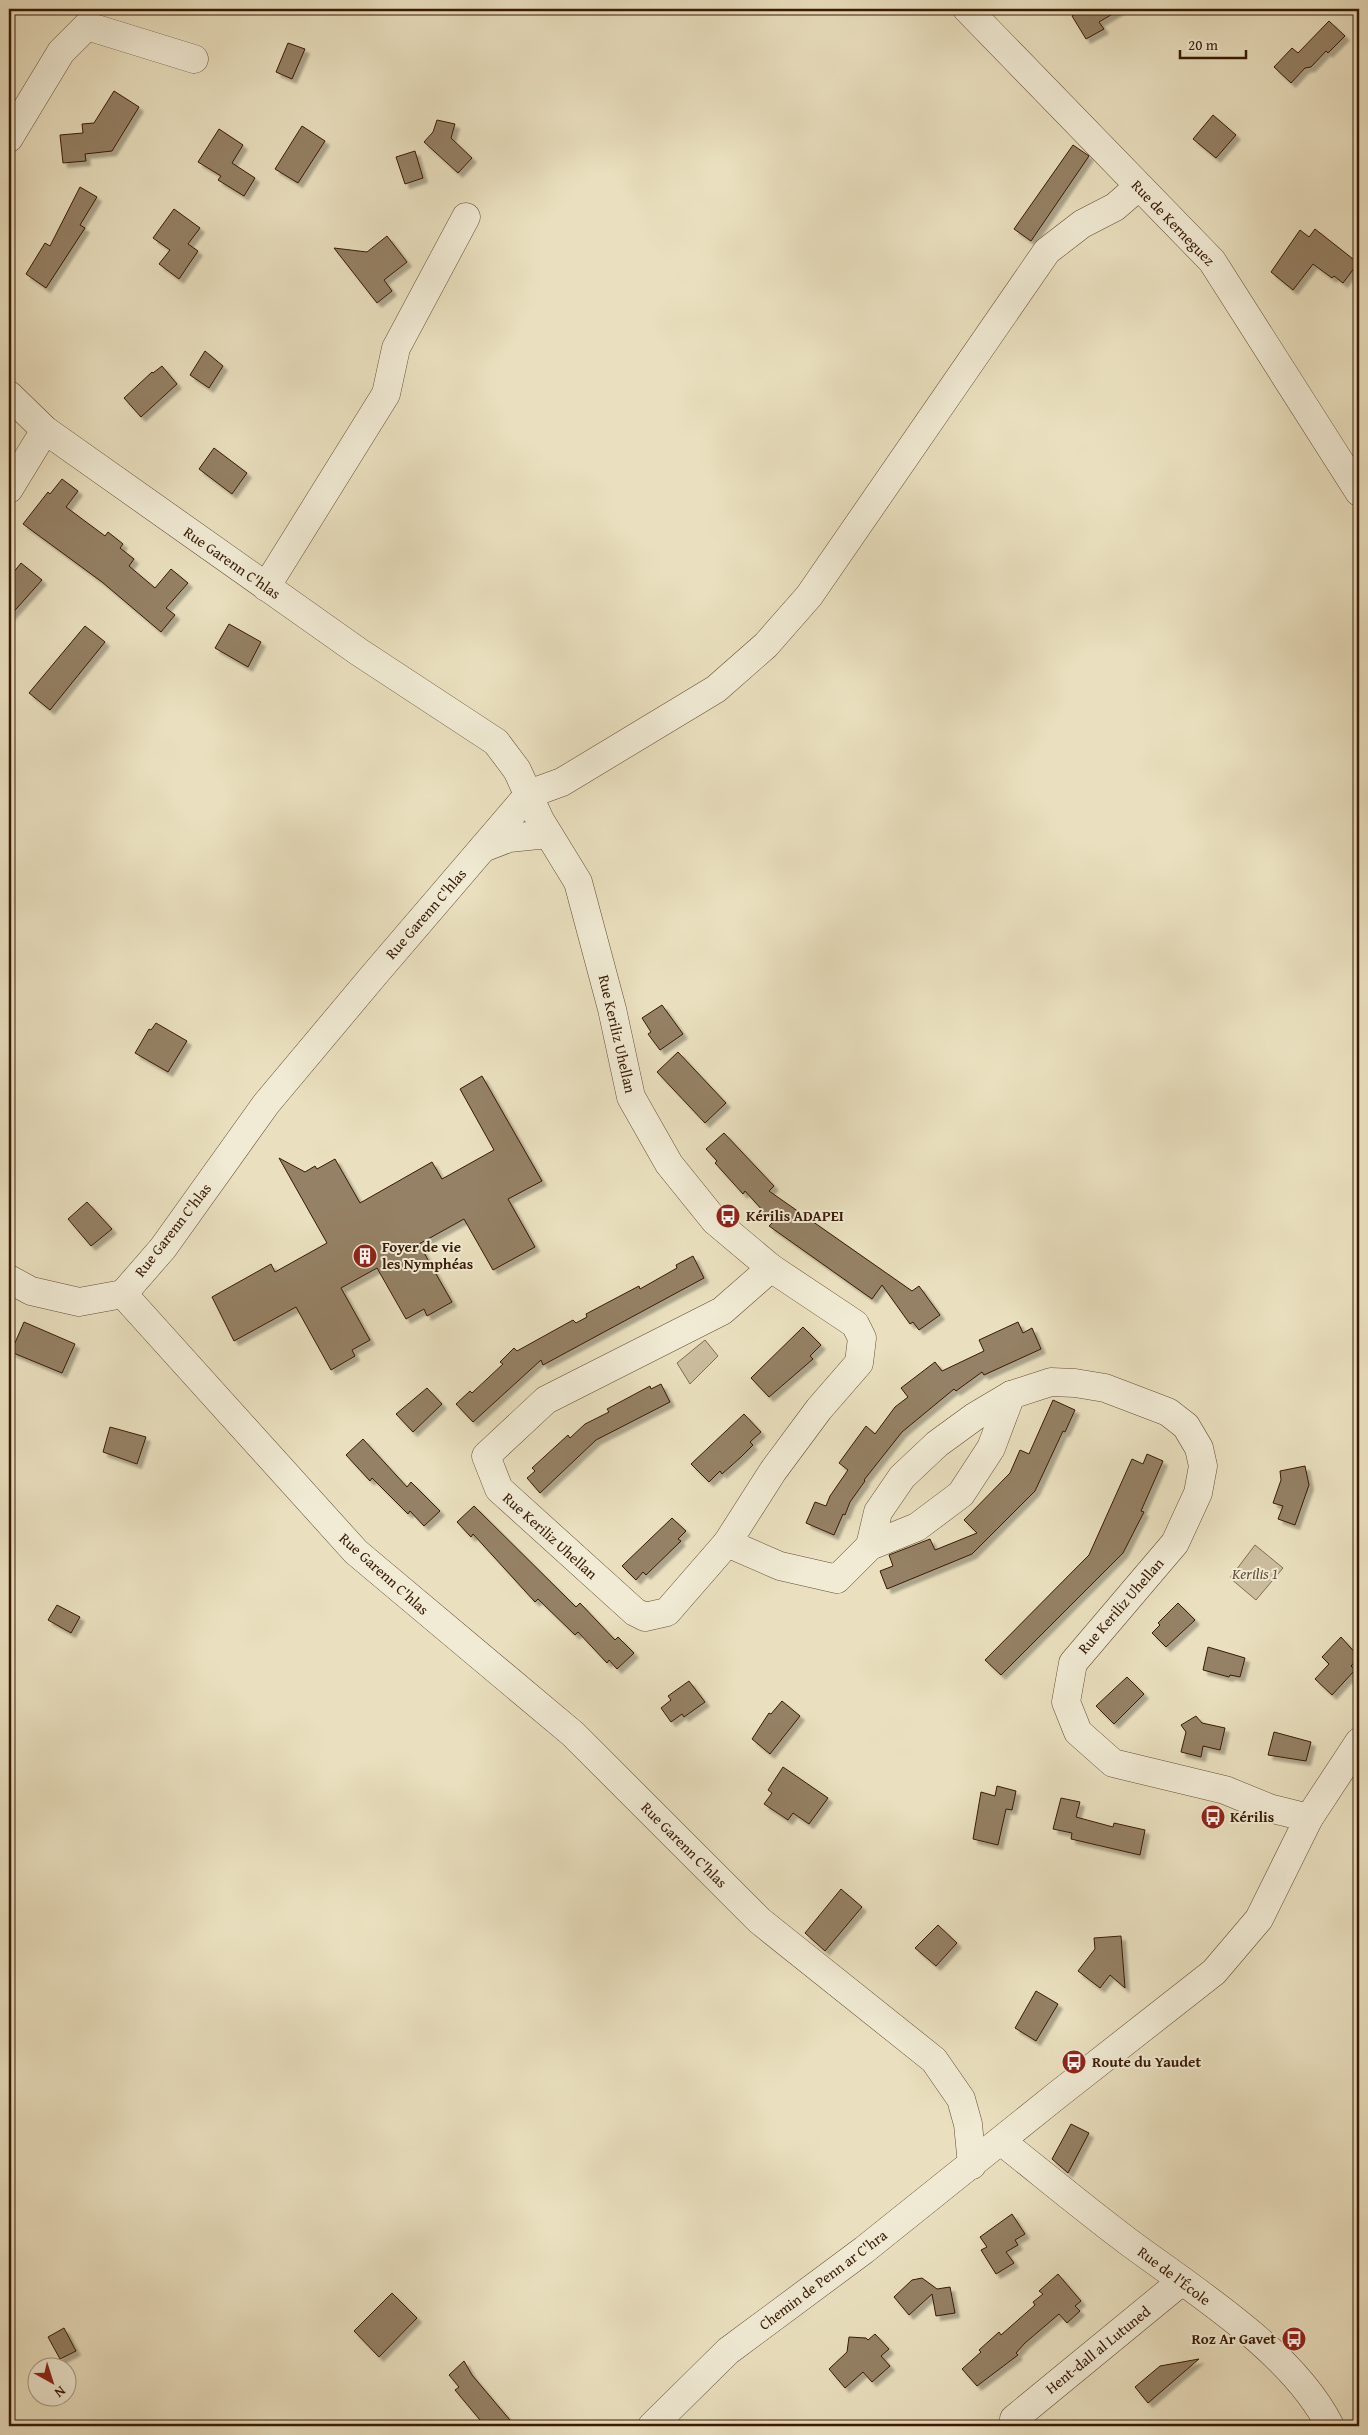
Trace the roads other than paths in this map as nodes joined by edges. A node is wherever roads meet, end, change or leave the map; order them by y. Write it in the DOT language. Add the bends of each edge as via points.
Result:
graph roads {
  1 [pos="967,9"];
  2 [pos="194,60"];
  3 [pos="9,138"];
  4 [pos="1138,187"];
  5 [pos="466,217"];
  6 [pos="9,395"];
  7 [pos="45,430"];
  8 [pos="9,489"];
  9 [pos="1359,492"];
  10 [pos="266,587"];
  11 [pos="529,794"];
  12 [pos="548,834"];
  13 [pos="483,848"];
  14 [pos="771,1268"];
  15 [pos="9,1280"];
  16 [pos="123,1294"];
  17 [pos="1011,1395"];
  18 [pos="727,1543"];
  19 [pos="870,1546"];
  20 [pos="1359,1742"];
  21 [pos="1308,1818"];
  22 [pos="1001,2141"];
  23 [pos="972,2164"];
  24 [pos="1182,2281"];
  25 [pos="1014,2419"];
  26 [pos="652,2426"];
  27 [pos="1330,2426"];
  1 -- 4 [label="street, Rue de Kerneguez"];
  2 -- 3 [label="street" via="88,26 61,52"];
  4 -- 9 [label="street, Rue de Kerneguez" via="1212,261"];
  4 -- 11 [label="street" via="1115,207 1082,224 1047,251 810,596 766,645 716,689 562,782"];
  5 -- 10 [label="street" via="396,348 386,394"];
  6 -- 7 [label="street, Rue Garenn C'hlas"];
  7 -- 8 [label="street"];
  7 -- 10 [label="street, Rue Garenn C'hlas"];
  10 -- 11 [label="street, Rue Garenn C'hlas" via="496,742 517,770"];
  11 -- 12 [label="street, Rue Keriliz Uhellan"];
  11 -- 13 [label="street, Rue Garenn C'hlas"];
  12 -- 13 [label="street" via="510,838"];
  12 -- 14 [label="street, Rue Keriliz Uhellan" via="578,882 612,1009 631,1098 669,1164 715,1221"];
  13 -- 16 [label="street, Rue Garenn C'hlas" via="266,1104 163,1248"];
  14 -- 18 [label="street, Rue Keriliz Uhellan" via="855,1324 862,1338 859,1362 773,1471"];
  14 -- 18 [label="street, Rue Keriliz Uhellan" via="722,1311 546,1400 486,1456 499,1489 635,1612 645,1617 667,1612"];
  15 -- 16 [label="street" via="31,1291 79,1302"];
  16 -- 23 [label="street, Rue Garenn C'hlas" via="356,1552 573,1734 760,1921 934,2060 961,2099 968,2124"];
  17 -- 19 [label="street, Rue Keriliz Uhellan" via="936,1444 902,1477 878,1512"];
  17 -- 19 [label="street" via="991,1448 961,1494 917,1527"];
  17 -- 21 [label="street, Rue Keriliz Uhellan" via="1051,1382 1105,1388 1132,1397 1168,1412 1186,1426 1199,1448 1203,1466 1198,1494 1174,1543 1073,1663 1066,1702 1078,1732 1113,1763 1225,1790 1269,1808"];
  18 -- 19 [label="street" via="780,1566 838,1579"];
  20 -- 21 [label="street"];
  21 -- 22 [label="street" via="1259,1919 1214,1972"];
  22 -- 23 [label="street, Chemin de Penn ar C'hra"];
  22 -- 24 [label="street, Rue de l'École" via="1099,2220"];
  23 -- 26 [label="street, Chemin de Penn ar C'hra" via="864,2250 728,2351"];
  24 -- 25 [label="street, Hent-dall al Lutuned"];
  24 -- 27 [label="street, Rue de l'École" via="1250,2332 1291,2373"];
}
